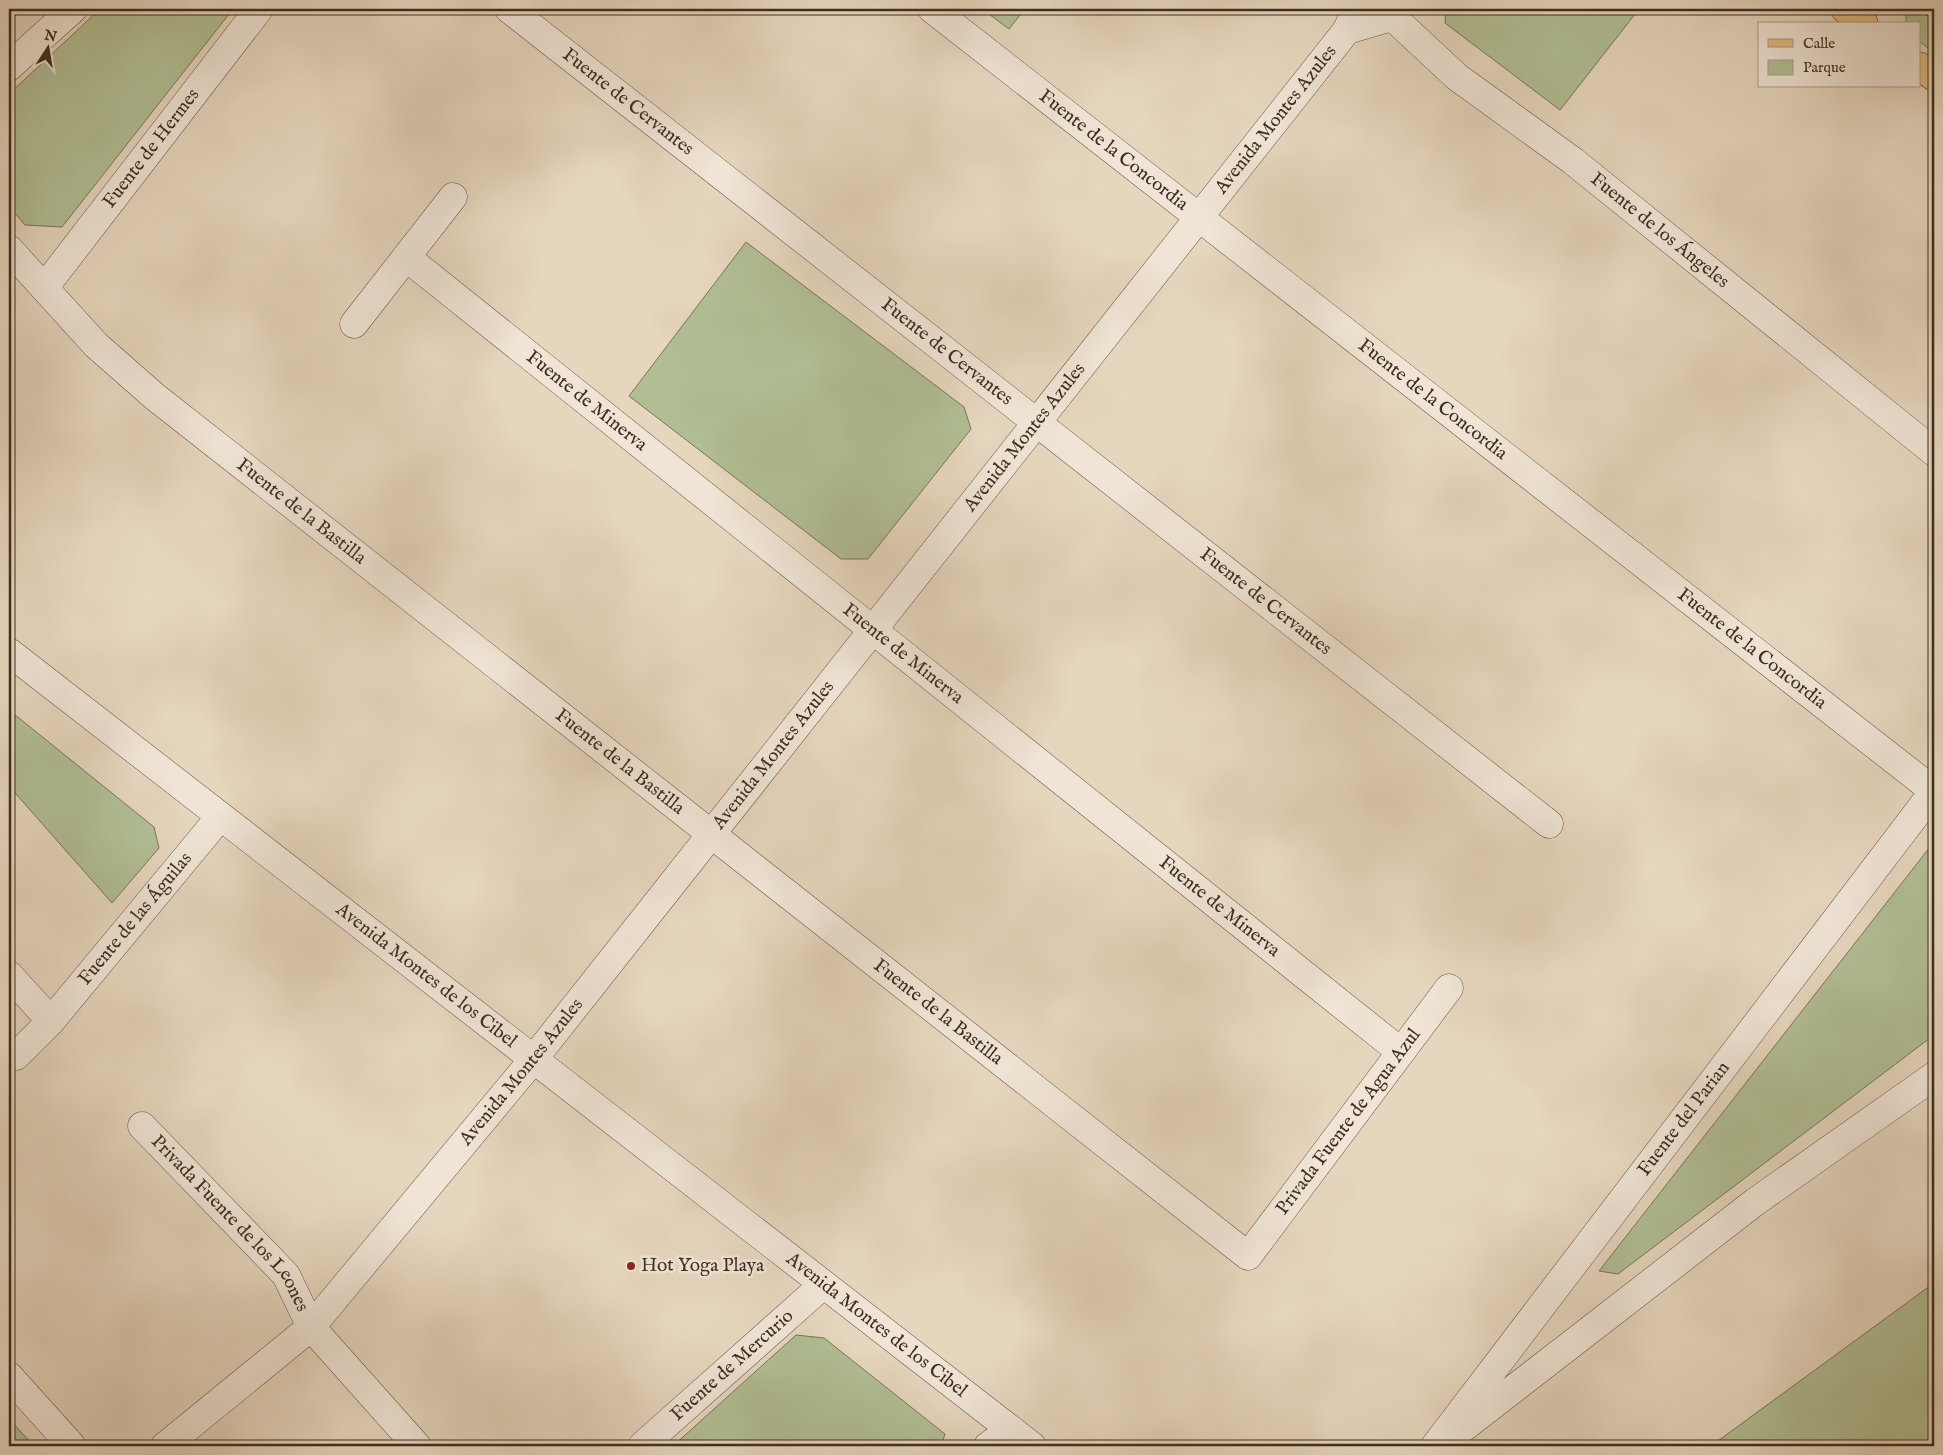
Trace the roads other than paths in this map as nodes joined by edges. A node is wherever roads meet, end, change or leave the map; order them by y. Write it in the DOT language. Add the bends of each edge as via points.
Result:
graph roads {
  1 [pos="73,9"];
  2 [pos="259,9"];
  3 [pos="510,9"];
  4 [pos="932,9"];
  5 [pos="1845,9"];
  6 [pos="1390,11"];
  7 [pos="1351,19"];
  8 [pos="1861,22"];
  9 [pos="9,67"];
  10 [pos="1920,67"];
  11 [pos="1934,77"];
  12 [pos="453,197"];
  13 [pos="1200,218"];
  14 [pos="9,248"];
  15 [pos="406,257"];
  16 [pos="44,288"];
  17 [pos="354,324"];
  18 [pos="1037,423"];
  19 [pos="1934,452"];
  20 [pos="873,630"];
  21 [pos="9,652"];
  22 [pos="1934,791"];
  23 [pos="220,817"];
  24 [pos="1549,824"];
  25 [pos="712,834"];
  26 [pos="9,975"];
  27 [pos="1449,988"];
  28 [pos="51,1021"];
  29 [pos="1401,1052"];
  30 [pos="16,1056"];
  31 [pos="532,1060"];
  32 [pos="1934,1076"];
  33 [pos="142,1126"];
  34 [pos="1248,1256"];
  35 [pos="823,1285"];
  36 [pos="311,1327"];
  37 [pos="9,1376"];
  38 [pos="1021,1438"];
  39 [pos="72,1446"];
  40 [pos="165,1446"];
  41 [pos="417,1446"];
  42 [pos="642,1446"];
  43 [pos="988,1446"];
  44 [pos="1435,1446"];
  45 [pos="1439,1446"];
  1 -- 9 [label="street"];
  2 -- 16 [label="street, Fuente de Hermes"];
  3 -- 18 [label="street, Fuente de Cervantes"];
  4 -- 13 [label="street, Fuente de la Concordia"];
  5 -- 8 [label="main road"];
  6 -- 7 [label="street, Avenida Montes Azules"];
  6 -- 19 [label="street, Fuente de los Ángeles" via="1457,77 1573,162"];
  7 -- 13 [label="street, Avenida Montes Azules"];
  10 -- 11 [label="main road"];
  12 -- 15 [label="street"];
  13 -- 18 [label="street, Avenida Montes Azules"];
  13 -- 22 [label="street, Fuente de la Concordia"];
  14 -- 16 [label="street, Fuente de la Bastilla"];
  15 -- 17 [label="street"];
  15 -- 20 [label="street, Fuente de Minerva"];
  16 -- 25 [label="street, Fuente de la Bastilla" via="96,346 154,396"];
  18 -- 20 [label="street, Avenida Montes Azules"];
  18 -- 24 [label="street, Fuente de Cervantes"];
  20 -- 25 [label="street, Avenida Montes Azules"];
  20 -- 29 [label="street, Fuente de Minerva"];
  21 -- 23 [label="street, Avenida Montes de los Cibel"];
  22 -- 44 [label="street, Fuente del Parian"];
  23 -- 28 [label="street, Fuente de las Águilas"];
  23 -- 31 [label="street, Avenida Montes de los Cibel"];
  25 -- 31 [label="street, Avenida Montes Azules"];
  25 -- 34 [label="street, Fuente de la Bastilla"];
  26 -- 28 [label="street"];
  27 -- 29 [label="street, Privada Fuente de Agua Azul"];
  28 -- 30 [label="street, Fuente de las Águilas"];
  29 -- 34 [label="street, Privada Fuente de Agua Azul"];
  31 -- 35 [label="street, Avenida Montes de los Cibel"];
  31 -- 36 [label="street, Avenida Montes Azules"];
  32 -- 45 [label="street" via="1755,1202"];
  33 -- 36 [label="street, Privada Fuente de los Leones" via="286,1275"];
  35 -- 38 [label="street, Avenida Montes de los Cibel"];
  35 -- 42 [label="street, Fuente de Mercurio"];
  36 -- 40 [label="street, Avenida Montes Azules"];
  36 -- 41 [label="street, Privada Fuente de los Leones"];
  37 -- 39 [label="street"];
  38 -- 43 [label="street"];
}
